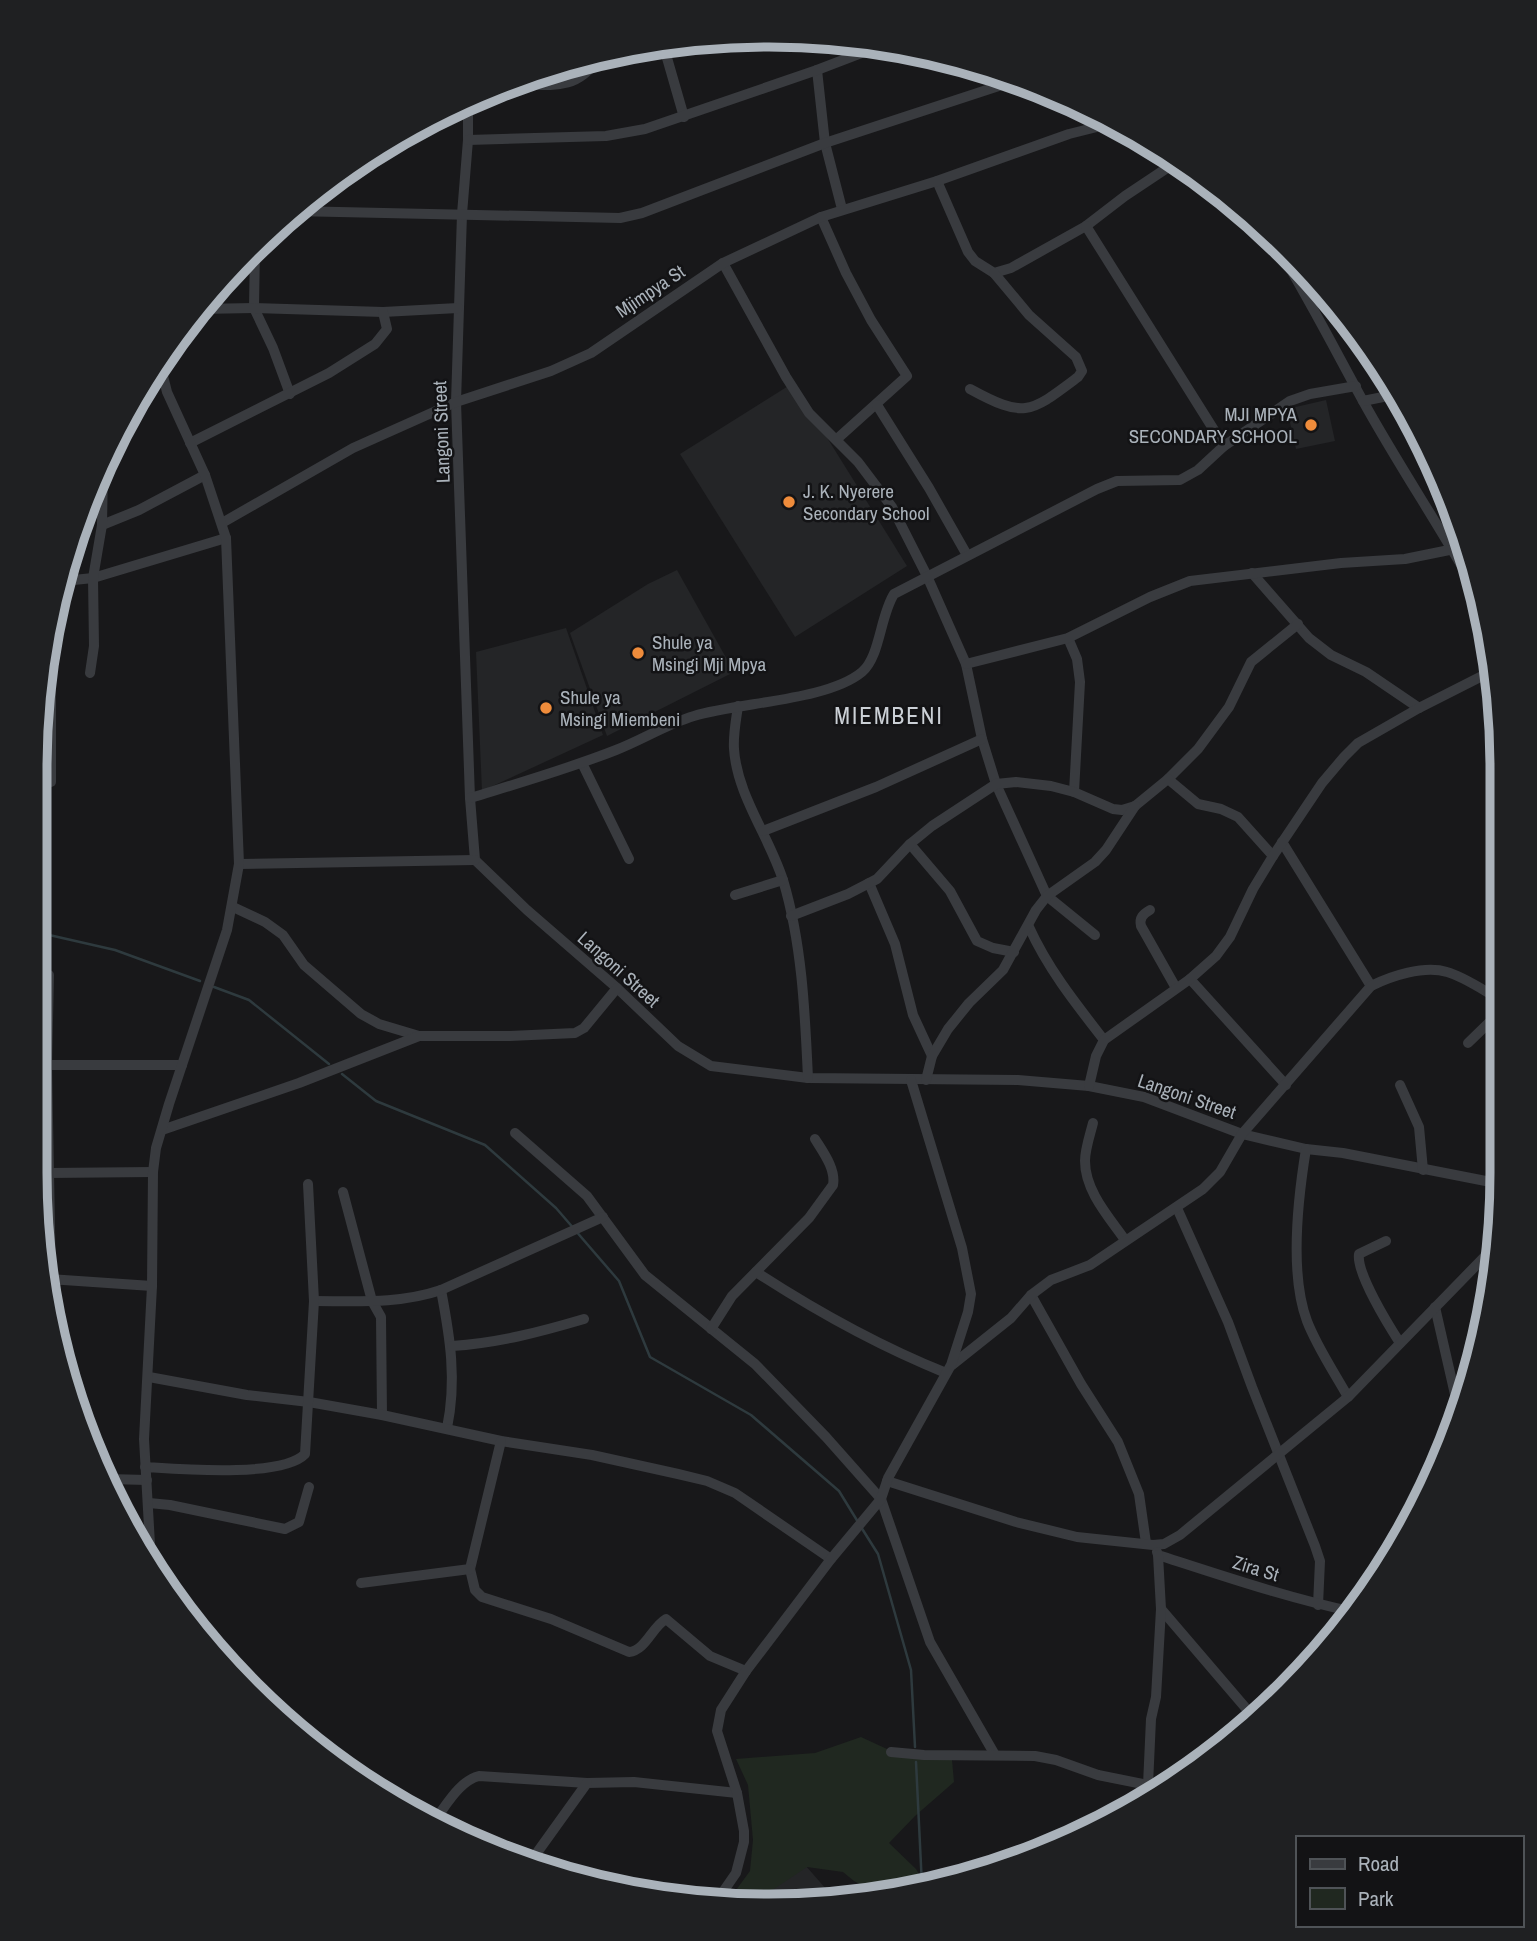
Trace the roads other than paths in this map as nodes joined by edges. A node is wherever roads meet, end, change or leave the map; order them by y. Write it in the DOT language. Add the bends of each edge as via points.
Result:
graph roads {
  1 [pos="862,53"];
  2 [pos="666,54"];
  3 [pos="589,70"];
  4 [pos="817,70"];
  5 [pos="542,85"];
  6 [pos="999,86"];
  7 [pos="468,113"];
  8 [pos="684,117"];
  9 [pos="1097,127"];
  10 [pos="468,140"];
  11 [pos="825,144"];
  12 [pos="1167,168"];
  13 [pos="937,181"];
  14 [pos="842,209"];
  15 [pos="311,211"];
  16 [pos="462,214"];
  17 [pos="821,217"];
  18 [pos="1086,226"];
  19 [pos="255,262"];
  20 [pos="723,263"];
  21 [pos="994,273"];
  22 [pos="1296,277"];
  23 [pos="254,307"];
  24 [pos="458,307"];
  25 [pos="213,309"];
  26 [pos="383,312"];
  27 [pos="163,377"];
  28 [pos="1356,386"];
  29 [pos="970,389"];
  30 [pos="290,394"];
  31 [pos="1386,396"];
  32 [pos="456,401"];
  33 [pos="1363,401"];
  34 [pos="877,405"];
  35 [pos="837,439"];
  36 [pos="190,443"];
  37 [pos="1224,446"];
  38 [pos="205,475"];
  39 [pos="103,491"];
  40 [pos="222,523"];
  41 [pos="102,524"];
  42 [pos="1451,537"];
  43 [pos="226,538"];
  44 [pos="1455,549"];
  45 [pos="967,555"];
  46 [pos="1252,573"];
  47 [pos="927,576"];
  48 [pos="93,578"];
  49 [pos="73,580"];
  50 [pos="1298,624"];
  51 [pos="1068,638"];
  52 [pos="966,664"];
  53 [pos="90,673"];
  54 [pos="1484,675"];
  55 [pos="51,698"];
  56 [pos="737,706"];
  57 [pos="1419,708"];
  58 [pos="982,739"];
  59 [pos="583,763"];
  60 [pos="1168,779"];
  61 [pos="51,782"];
  62 [pos="996,784"];
  63 [pos="1074,792"];
  64 [pos="470,798"];
  65 [pos="1135,806"];
  66 [pos="763,831"];
  67 [pos="1282,842"];
  68 [pos="910,844"];
  69 [pos="1273,856"];
  70 [pos="629,859"];
  71 [pos="475,860"];
  72 [pos="239,864"];
  73 [pos="783,880"];
  74 [pos="869,883"];
  75 [pos="735,895"];
  76 [pos="1046,896"];
  77 [pos="233,907"];
  78 [pos="1150,910"];
  79 [pos="791,916"];
  80 [pos="1029,927"];
  81 [pos="1095,935"];
  82 [pos="1014,952"];
  83 [pos="49,975"];
  84 [pos="1189,979"];
  85 [pos="1371,986"];
  86 [pos="617,988"];
  87 [pos="1176,988"];
  88 [pos="1490,994"];
  89 [pos="1490,1022"];
  90 [pos="419,1036"];
  91 [pos="1104,1040"];
  92 [pos="1468,1043"];
  93 [pos="932,1056"];
  94 [pos="47,1065"];
  95 [pos="182,1065"];
  96 [pos="808,1077"];
  97 [pos="911,1080"];
  98 [pos="926,1080"];
  99 [pos="1286,1085"];
  100 [pos="1400,1085"];
  101 [pos="1089,1086"];
  102 [pos="1093,1123"];
  103 [pos="162,1130"];
  104 [pos="515,1133"];
  105 [pos="1242,1134"];
  106 [pos="815,1139"];
  107 [pos="1306,1149"];
  108 [pos="1423,1170"];
  109 [pos="153,1172"];
  110 [pos="48,1173"];
  111 [pos="1490,1182"];
  112 [pos="308,1184"];
  113 [pos="343,1192"];
  114 [pos="1177,1208"];
  115 [pos="49,1215"];
  116 [pos="603,1217"];
  117 [pos="1125,1240"];
  118 [pos="1386,1241"];
  119 [pos="1485,1256"];
  120 [pos="756,1272"];
  121 [pos="55,1280"];
  122 [pos="152,1286"];
  123 [pos="441,1290"];
  124 [pos="1031,1295"];
  125 [pos="313,1301"];
  126 [pos="372,1301"];
  127 [pos="1435,1307"];
  128 [pos="584,1319"];
  129 [pos="711,1329"];
  130 [pos="1400,1343"];
  131 [pos="452,1346"];
  132 [pos="948,1369"];
  133 [pos="149,1377"];
  134 [pos="1455,1393"];
  135 [pos="1348,1397"];
  136 [pos="309,1402"];
  137 [pos="382,1415"];
  138 [pos="447,1428"];
  139 [pos="501,1441"];
  140 [pos="1277,1454"];
  141 [pos="145,1467"];
  142 [pos="116,1479"];
  143 [pos="146,1480"];
  144 [pos="887,1481"];
  145 [pos="309,1487"];
  146 [pos="881,1499"];
  147 [pos="149,1503"];
  148 [pos="148,1540"];
  149 [pos="1150,1544"];
  150 [pos="1158,1555"];
  151 [pos="831,1559"];
  152 [pos="470,1569"];
  153 [pos="361,1583"];
  154 [pos="1318,1605"];
  155 [pos="1161,1609"];
  156 [pos="1343,1610"];
  157 [pos="746,1671"];
  158 [pos="1248,1712"];
  159 [pos="891,1752"];
  160 [pos="995,1755"];
  161 [pos="587,1783"];
  162 [pos="1147,1786"];
  163 [pos="1148,1786"];
  164 [pos="737,1793"];
  165 [pos="440,1814"];
  166 [pos="536,1855"];
  167 [pos="723,1892"];
  1 -- 4 [label="street"];
  2 -- 8 [label="street"];
  3 -- 5 [label="street" via="566,85"];
  4 -- 8 [label="street"];
  4 -- 11 [label="street"];
  6 -- 11 [label="street"];
  7 -- 10 [label="street, Langoni Street"];
  8 -- 10 [label="street" via="606,136"];
  9 -- 13 [label="street, Mjimpya St"];
  10 -- 16 [label="street, Langoni Street"];
  11 -- 14 [label="street"];
  11 -- 16 [label="street" via="620,218"];
  12 -- 18 [label="street"];
  13 -- 14 [label="street, Mjimpya St"];
  13 -- 21 [label="street" via="968,252"];
  14 -- 17 [label="street, Mjimpya St"];
  15 -- 16 [label="street"];
  16 -- 24 [label="street, Langoni Street"];
  17 -- 20 [label="street, Mjimpya St"];
  17 -- 34 [label="street" via="871,320 907,376"];
  18 -- 21 [label="street"];
  18 -- 37 [label="street"];
  19 -- 23 [label="street"];
  20 -- 32 [label="street, Mjimpya St" via="591,353 551,371"];
  20 -- 35 [label="street" via="786,377 809,412"];
  21 -- 29 [label="street" via="1029,315 1076,357 1082,371 1033,408 1019,410"];
  22 -- 28 [label="street"];
  23 -- 25 [label="street"];
  23 -- 26 [label="street"];
  23 -- 30 [label="street"];
  24 -- 26 [label="street"];
  24 -- 32 [label="street, Langoni Street"];
  26 -- 30 [label="street" via="387,329 375,344"];
  27 -- 36 [label="street"];
  28 -- 33 [label="street"];
  28 -- 37 [label="street" via="1290,401"];
  30 -- 36 [label="street"];
  31 -- 33 [label="street"];
  32 -- 40 [label="street, Mjimpya St" via="343,452"];
  32 -- 64 [label="street, Langoni Street"];
  33 -- 42 [label="street"];
  34 -- 35 [label="street"];
  34 -- 45 [label="street"];
  35 -- 47 [label="street" via="892,507"];
  36 -- 38 [label="street"];
  37 -- 45 [label="street" via="1180,480 1117,481"];
  38 -- 40 [label="street"];
  38 -- 41 [label="street"];
  39 -- 41 [label="street"];
  40 -- 43 [label="street"];
  41 -- 48 [label="street"];
  43 -- 48 [label="street"];
  43 -- 72 [label="street"];
  44 -- 46 [label="street" via="1405,559"];
  45 -- 47 [label="street"];
  46 -- 50 [label="street"];
  46 -- 51 [label="street" via="1172,587"];
  47 -- 52 [label="street"];
  47 -- 56 [label="street" via="894,594 873,657 863,671 819,691"];
  48 -- 49 [label="street"];
  48 -- 53 [label="street"];
  50 -- 57 [label="street" via="1331,655"];
  50 -- 60 [label="street" via="1251,662 1229,707"];
  51 -- 52 [label="street"];
  51 -- 63 [label="street" via="1080,682"];
  52 -- 58 [label="street"];
  54 -- 57 [label="street"];
  55 -- 61 [label="street"];
  56 -- 59 [label="street" via="690,717"];
  56 -- 66 [label="street" via="734,749 740,780"];
  57 -- 67 [label="street" via="1358,743 1322,783"];
  58 -- 62 [label="street"];
  58 -- 66 [label="street"];
  59 -- 64 [label="street"];
  59 -- 70 [label="street"];
  60 -- 65 [label="street"];
  60 -- 69 [label="street" via="1198,804 1238,817"];
  62 -- 63 [label="street" via="1016,782"];
  62 -- 68 [label="street"];
  62 -- 76 [label="street"];
  63 -- 65 [label="street" via="1113,809"];
  64 -- 71 [label="street, Langoni Street"];
  65 -- 76 [label="street" via="1106,850"];
  66 -- 73 [label="street"];
  67 -- 69 [label="street"];
  67 -- 85 [label="street"];
  68 -- 74 [label="street"];
  68 -- 82 [label="street" via="950,891 977,941"];
  69 -- 84 [label="street" via="1230,937"];
  71 -- 72 [label="street"];
  71 -- 86 [label="street, Langoni Street"];
  72 -- 77 [label="street"];
  73 -- 75 [label="street"];
  73 -- 79 [label="street"];
  74 -- 79 [label="street"];
  74 -- 93 [label="street" via="895,944 913,1015"];
  76 -- 80 [label="street"];
  76 -- 81 [label="street"];
  77 -- 90 [label="street" via="283,935 304,965 361,1014"];
  77 -- 95 [label="street"];
  78 -- 87 [label="street" via="1140,920 1141,926"];
  79 -- 96 [label="street" via="805,1014"];
  80 -- 82 [label="street"];
  80 -- 91 [label="street" via="1063,987"];
  82 -- 93 [label="street" via="1003,970 960,1013"];
  83 -- 94 [label="street"];
  84 -- 87 [label="street"];
  84 -- 99 [label="street"];
  85 -- 88 [label="street" via="1408,973 1447,971"];
  85 -- 99 [label="street"];
  86 -- 90 [label="street" via="575,1033"];
  86 -- 96 [label="street, Langoni Street" via="678,1046 711,1066"];
  87 -- 91 [label="street"];
  89 -- 92 [label="street"];
  90 -- 103 [label="street"];
  91 -- 101 [label="street"];
  93 -- 98 [label="street"];
  94 -- 95 [label="street"];
  94 -- 110 [label="street"];
  95 -- 103 [label="street"];
  96 -- 97 [label="street, Langoni Street"];
  97 -- 98 [label="street, Langoni Street"];
  97 -- 132 [label="street" via="962,1248 971,1294"];
  98 -- 101 [label="street, Langoni Street"];
  99 -- 105 [label="street"];
  100 -- 108 [label="street" via="1419,1127"];
  101 -- 105 [label="street, Langoni Street" via="1144,1097"];
  102 -- 117 [label="street" via="1085,1160 1088,1181"];
  103 -- 109 [label="street"];
  104 -- 116 [label="street" via="587,1196"];
  105 -- 107 [label="street, Langoni Street"];
  105 -- 114 [label="street" via="1220,1172"];
  106 -- 120 [label="street" via="829,1164 833,1185 809,1218"];
  107 -- 108 [label="street, Langoni Street"];
  107 -- 135 [label="street" via="1297,1205 1304,1309"];
  108 -- 111 [label="street, Langoni Street"];
  109 -- 110 [label="street"];
  109 -- 122 [label="street"];
  110 -- 115 [label="street"];
  112 -- 125 [label="street"];
  113 -- 126 [label="street"];
  114 -- 117 [label="street"];
  114 -- 140 [label="street" via="1228,1322"];
  116 -- 123 [label="street"];
  116 -- 129 [label="street" via="645,1275"];
  117 -- 124 [label="street" via="1090,1265 1051,1280"];
  118 -- 130 [label="street" via="1365,1250 1358,1259"];
  119 -- 127 [label="street"];
  120 -- 129 [label="street" via="732,1296"];
  120 -- 132 [label="street" via="900,1354"];
  121 -- 122 [label="street"];
  122 -- 133 [label="street"];
  123 -- 126 [label="street" via="420,1297"];
  123 -- 131 [label="street"];
  124 -- 132 [label="street" via="1011,1318"];
  124 -- 149 [label="street" via="1118,1442 1139,1494"];
  125 -- 126 [label="street"];
  125 -- 136 [label="street"];
  126 -- 137 [label="street" via="381,1317"];
  127 -- 130 [label="street"];
  127 -- 134 [label="street"];
  128 -- 131 [label="street" via="522,1337"];
  129 -- 146 [label="street" via="754,1364"];
  130 -- 135 [label="street"];
  131 -- 138 [label="street"];
  132 -- 144 [label="street"];
  133 -- 136 [label="street"];
  133 -- 141 [label="street"];
  135 -- 140 [label="street"];
  136 -- 137 [label="street"];
  136 -- 141 [label="street" via="305,1454 299,1459 222,1471"];
  137 -- 138 [label="street"];
  138 -- 139 [label="street"];
  139 -- 151 [label="street" via="592,1455 706,1481 735,1493"];
  139 -- 152 [label="street"];
  140 -- 149 [label="street" via="1180,1535 1164,1544"];
  140 -- 154 [label="street" via="1320,1561"];
  141 -- 143 [label="street"];
  142 -- 143 [label="street"];
  143 -- 147 [label="street"];
  144 -- 146 [label="street"];
  144 -- 149 [label="street" via="1077,1537"];
  145 -- 147 [label="street" via="299,1522 285,1529"];
  146 -- 151 [label="street"];
  146 -- 160 [label="street" via="930,1642"];
  147 -- 148 [label="street"];
  149 -- 150 [label="street"];
  150 -- 154 [label="street, Zira St"];
  150 -- 155 [label="street"];
  151 -- 157 [label="street"];
  152 -- 153 [label="street"];
  152 -- 157 [label="street" via="475,1590 492,1602 551,1619 629,1652 639,1649 666,1619 710,1656"];
  154 -- 156 [label="street, Zira St"];
  155 -- 158 [label="street"];
  155 -- 163 [label="street"];
  157 -- 164 [label="street" via="721,1710 717,1731"];
  159 -- 160 [label="street"];
  160 -- 162 [label="street" via="1056,1760"];
  161 -- 164 [label="street" via="634,1782"];
  161 -- 165 [label="street" via="479,1776 459,1790"];
  161 -- 166 [label="street"];
  164 -- 167 [label="street" via="744,1842 736,1872"];
}
